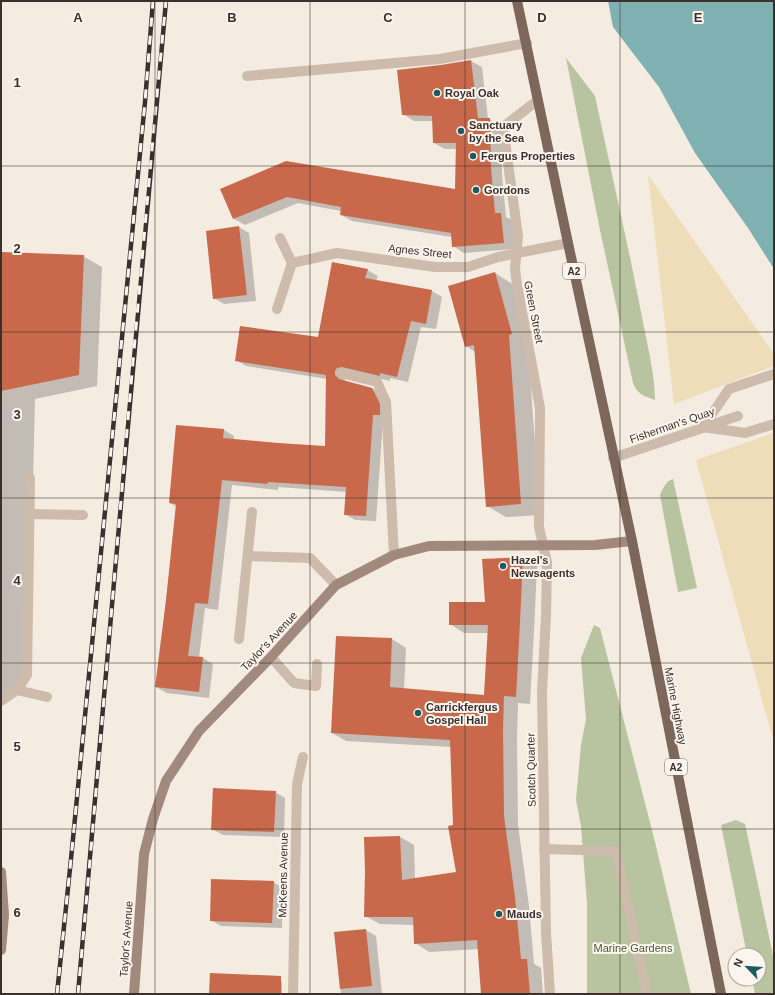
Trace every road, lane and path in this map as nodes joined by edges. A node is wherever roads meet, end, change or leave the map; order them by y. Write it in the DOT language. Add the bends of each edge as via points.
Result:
graph roads {
  1 [pos="517,1"];
  2 [pos="527,43"];
  3 [pos="247,76"];
  4 [pos="538,100"];
  5 [pos="280,238"];
  6 [pos="568,243"];
  7 [pos="516,253"];
  8 [pos="292,263"];
  9 [pos="277,308"];
  10 [pos="341,373"];
  11 [pos="774,374"];
  12 [pos="738,416"];
  13 [pos="774,424"];
  14 [pos="703,427"];
  15 [pos="613,458"];
  16 [pos="30,478"];
  17 [pos="252,512"];
  18 [pos="29,514"];
  19 [pos="83,516"];
  20 [pos="632,541"];
  21 [pos="543,545"];
  22 [pos="394,555"];
  23 [pos="248,556"];
  24 [pos="336,585"];
  25 [pos="239,639"];
  26 [pos="271,657"];
  27 [pos="317,664"];
  28 [pos="17,690"];
  29 [pos="47,697"];
  30 [pos="1,701"];
  31 [pos="303,757"];
  32 [pos="544,849"];
  33 [pos="1,872"];
  34 [pos="1,950"];
  35 [pos="134,994"];
  36 [pos="293,994"];
  37 [pos="550,994"];
  38 [pos="647,994"];
  39 [pos="721,994"];
  1 -- 2 [label="main road, A2"];
  2 -- 3 [label="street" via="440,59"];
  2 -- 4 [label="main road, A2"];
  4 -- 6 [label="main road, A2"];
  4 -- 7 [label="street, Green Street" via="503,127 518,236"];
  5 -- 8 [label="street"];
  6 -- 7 [label="street, Agnes Street"];
  6 -- 15 [label="main road, A2"];
  7 -- 8 [label="street, Agnes Street" via="468,267 435,267 337,253"];
  7 -- 21 [label="street, Green Street" via="517,285 540,408 539,527"];
  8 -- 9 [label="street"];
  10 -- 22 [label="street" via="377,382 386,402"];
  11 -- 14 [label="street" via="729,389"];
  12 -- 14 [label="street, Fisherman's Quay"];
  13 -- 14 [label="street" via="745,433"];
  14 -- 15 [label="street, Fisherman's Quay"];
  15 -- 20 [label="main road, A2"];
  16 -- 18 [label="street"];
  17 -- 23 [label="street"];
  18 -- 19 [label="street"];
  18 -- 28 [label="street" via="27,675"];
  20 -- 21 [label="street, Taylor's Avenue" via="595,545"];
  20 -- 39 [label="main road, Marine Highway / A2"];
  21 -- 22 [label="street, Taylor's Avenue" via="429,546"];
  21 -- 32 [label="street, Scotch Quarter" via="547,562 542,692"];
  22 -- 24 [label="street, Taylor's Avenue"];
  23 -- 24 [label="street" via="310,558"];
  23 -- 25 [label="street"];
  24 -- 26 [label="street, Taylor's Avenue"];
  26 -- 27 [label="street" via="294,683 316,686"];
  26 -- 35 [label="street, Taylor's Avenue" via="199,731 166,781 144,854"];
  28 -- 29 [label="street"];
  28 -- 30 [label="street"];
  31 -- 36 [label="street, McKeens Avenue" via="297,784"];
  32 -- 37 [label="street, Scotch Quarter"];
  32 -- 38 [label="street" via="616,851"];
  33 -- 34 [label="street" via="4,915"];
}
